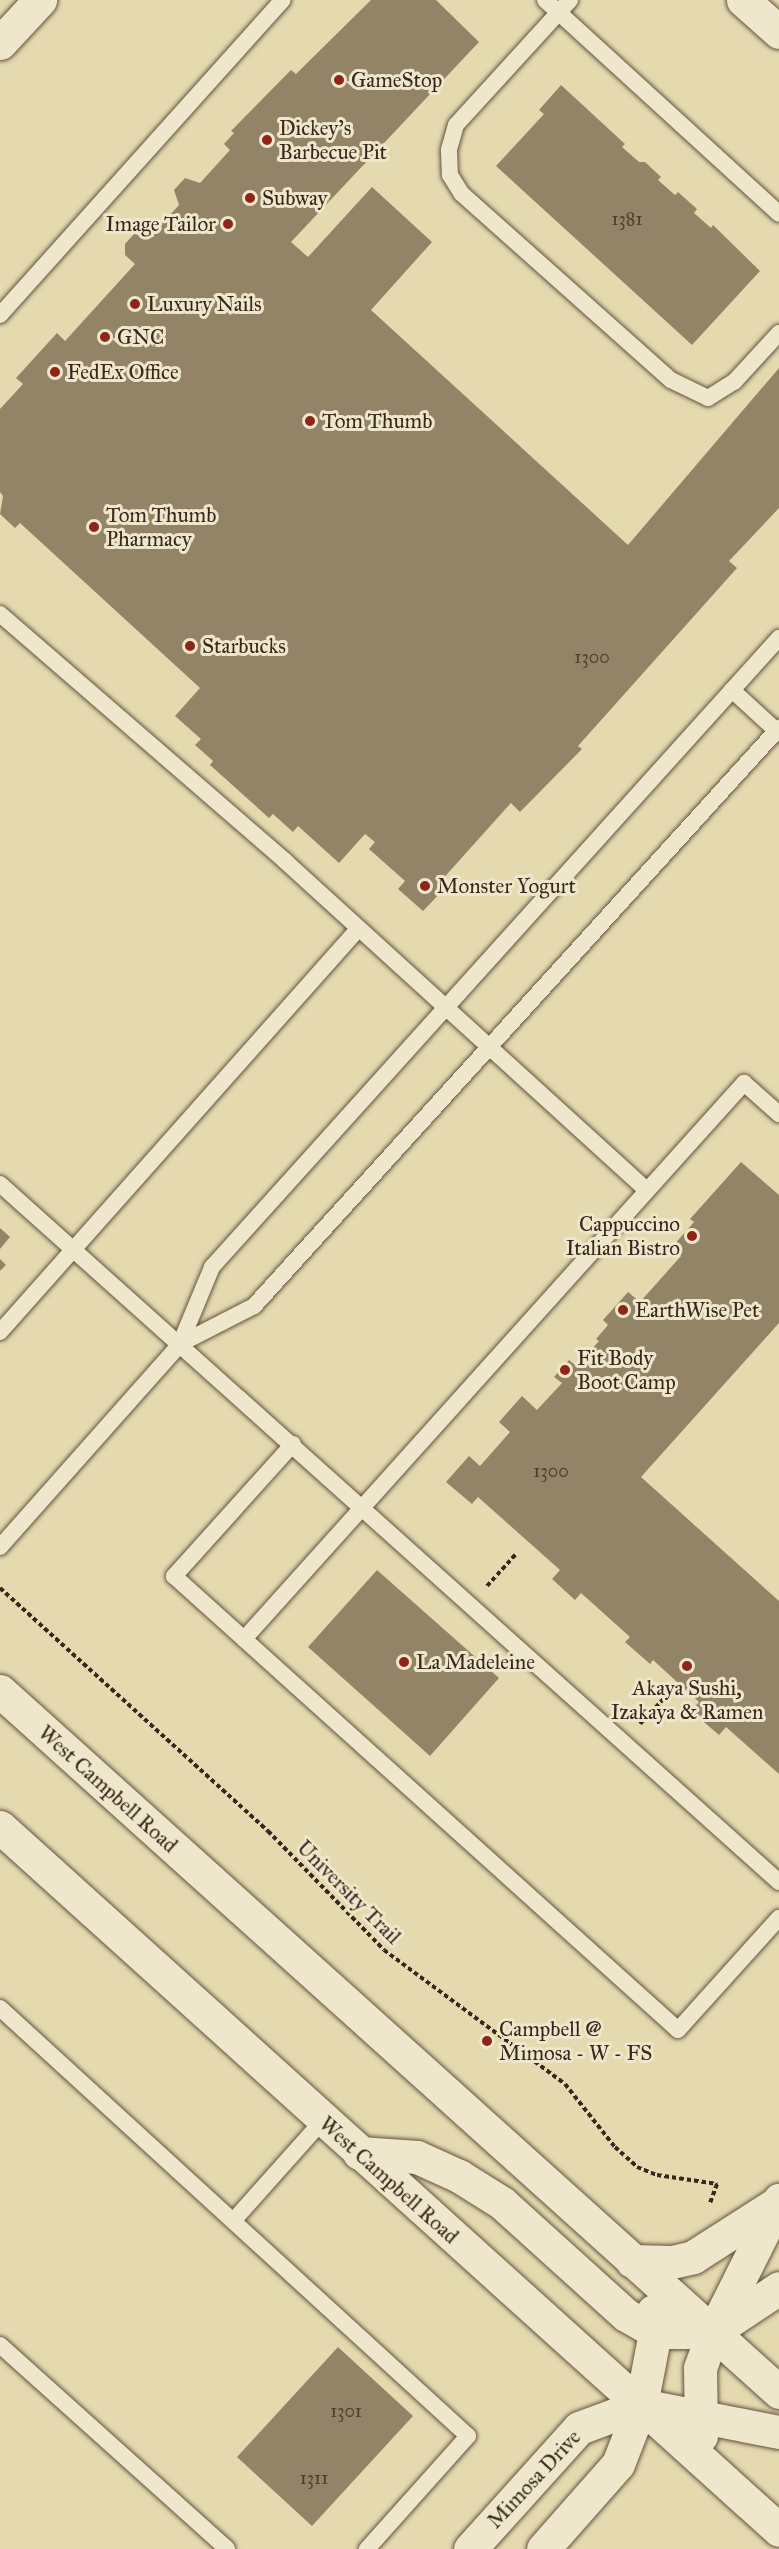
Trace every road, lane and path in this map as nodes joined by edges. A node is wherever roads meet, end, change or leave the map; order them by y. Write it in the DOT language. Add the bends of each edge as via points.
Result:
graph roads {
  1 [pos="40,0"];
  2 [pos="283,0"];
  3 [pos="545,0"];
  4 [pos="570,0"];
  5 [pos="743,0"];
  6 [pos="559,13"];
  7 [pos="779,32"];
  8 [pos="0,43"];
  9 [pos="779,214"];
  10 [pos="0,315"];
  11 [pos="779,333"];
  12 [pos="0,614"];
  13 [pos="779,638"];
  14 [pos="732,690"];
  15 [pos="778,730"];
  16 [pos="359,928"];
  17 [pos="447,1010"];
  18 [pos="489,1047"];
  19 [pos="779,1114"];
  20 [pos="0,1184"];
  21 [pos="647,1190"];
  22 [pos="76,1251"];
  23 [pos="0,1332"];
  24 [pos="180,1344"];
  25 [pos="293,1444"];
  26 [pos="363,1508"];
  27 [pos="0,1547"];
  28 [pos="516,1554"];
  29 [pos="0,1588"];
  30 [pos="470,1605"];
  31 [pos="244,1639"];
  32 [pos="0,1691"];
  33 [pos="669,1693"];
  34 [pos="663,1700"];
  35 [pos="0,1827"];
  36 [pos="779,1882"];
  37 [pos="779,1918"];
  38 [pos="0,2008"];
  39 [pos="323,2120"];
  40 [pos="359,2153"];
  41 [pos="777,2202"];
  42 [pos="704,2213"];
  43 [pos="234,2220"];
  44 [pos="632,2261"];
  45 [pos="779,2288"];
  46 [pos="655,2331"];
  47 [pos="713,2332"];
  48 [pos="0,2344"];
  49 [pos="779,2392"];
  50 [pos="640,2405"];
  51 [pos="698,2414"];
  52 [pos="779,2432"];
  53 [pos="709,2468"];
  54 [pos="779,2530"];
  55 [pos="227,2549"];
  56 [pos="367,2549"];
  57 [pos="470,2549"];
  58 [pos="543,2549"];
  1 -- 8 [label="main road"];
  2 -- 10 [label="lane"];
  3 -- 6 [label="lane"];
  4 -- 6 [label="lane"];
  5 -- 7 [label="main road"];
  6 -- 9 [label="lane"];
  6 -- 11 [label="lane" via="456,125 449,150 450,175 462,194 671,381 708,398 734,382"];
  12 -- 16 [label="lane"];
  13 -- 14 [label="lane"];
  14 -- 15 [label="lane"];
  14 -- 17 [label="lane"];
  15 -- 18 [label="lane"];
  16 -- 17 [label="lane"];
  16 -- 22 [label="lane"];
  17 -- 18 [label="lane"];
  17 -- 24 [label="lane" via="212,1267"];
  18 -- 21 [label="lane"];
  18 -- 24 [label="lane" via="254,1306"];
  19 -- 21 [label="lane" via="744,1083"];
  20 -- 22 [label="lane"];
  21 -- 26 [label="lane"];
  22 -- 23 [label="lane"];
  22 -- 24 [label="lane"];
  24 -- 25 [label="lane"];
  24 -- 27 [label="lane"];
  25 -- 26 [label="lane"];
  25 -- 31 [label="lane" via="174,1576"];
  26 -- 30 [label="lane"];
  26 -- 31 [label="lane"];
  28 -- 30 [label="path"];
  29 -- 42 [label="path, University Trail" via="268,1831 350,1920 384,1950 576,2095 615,2147 637,2167 657,2175 717,2184"];
  30 -- 36 [label="lane"];
  31 -- 37 [label="lane" via="678,2030"];
  32 -- 44 [label="main road, West Campbell Road"];
  33 -- 34 [label="path"];
  35 -- 39 [label="main road, West Campbell Road"];
  38 -- 43 [label="lane"];
  39 -- 40 [label="main road, West Campbell Road"];
  39 -- 43 [label="lane"];
  40 -- 46 [label="main road" via="417,2157 459,2176 502,2203 626,2315"];
  40 -- 50 [label="main road, West Campbell Road"];
  41 -- 44 [label="main road" via="693,2258"];
  41 -- 47 [label="main road"];
  43 -- 56 [label="lane" via="468,2436"];
  44 -- 46 [label="main road" via="651,2291"];
  44 -- 47 [label="main road, West Campbell Road"];
  45 -- 47 [label="main road"];
  46 -- 47 [label="main road"];
  46 -- 50 [label="main road"];
  47 -- 49 [label="main road, West Campbell Road"];
  47 -- 51 [label="main road" via="700,2368"];
  48 -- 55 [label="lane"];
  50 -- 51 [label="main road"];
  50 -- 53 [label="main road, West Campbell Road"];
  50 -- 57 [label="main road, Mimosa Drive" via="579,2428"];
  50 -- 58 [label="main road" via="618,2464"];
  51 -- 52 [label="main road"];
  51 -- 53 [label="main road"];
  53 -- 54 [label="main road, West Campbell Road"];
}
